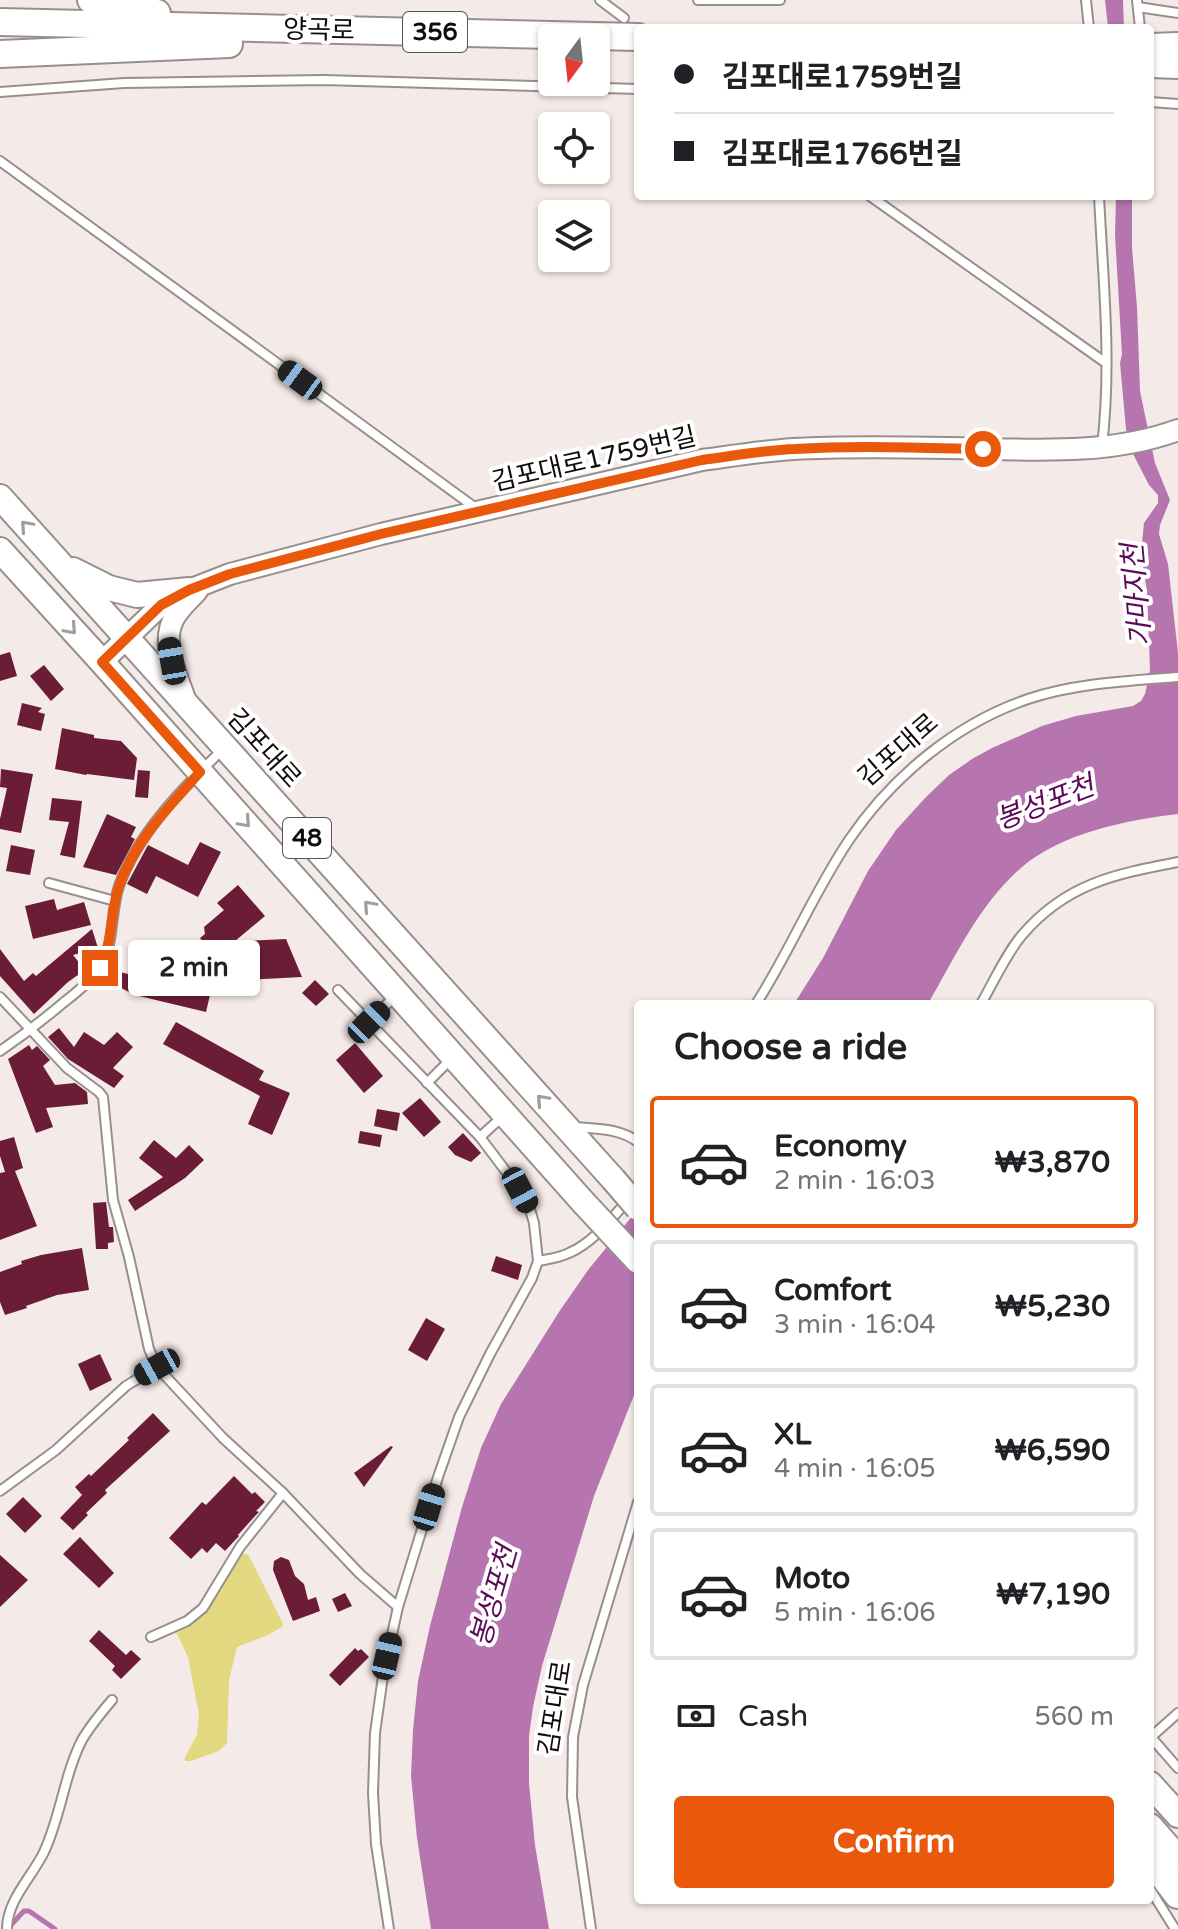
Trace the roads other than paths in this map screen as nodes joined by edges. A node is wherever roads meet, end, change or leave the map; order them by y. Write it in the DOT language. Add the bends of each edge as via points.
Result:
graph roads {
  1 [pos="91,0"];
  2 [pos="600,0"];
  3 [pos="698,0"];
  4 [pos="780,0"];
  5 [pos="1086,0"];
  6 [pos="1138,4"];
  7 [pos="1178,13"];
  8 [pos="0,22"];
  9 [pos="1089,24"];
  10 [pos="1140,24"];
  11 [pos="631,28"];
  12 [pos="230,36"];
  13 [pos="0,39"];
  14 [pos="1178,46"];
  15 [pos="538,51"];
  16 [pos="610,53"];
  17 [pos="0,54"];
  18 [pos="634,54"];
  19 [pos="1154,57"];
  20 [pos="1154,60"];
  21 [pos="1178,65"];
  22 [pos="634,89"];
  23 [pos="0,92"];
  24 [pos="1154,102"];
  25 [pos="1178,104"];
  26 [pos="0,161"];
  27 [pos="876,200"];
  28 [pos="1099,200"];
  29 [pos="1106,363"];
  30 [pos="1172,432"];
  31 [pos="1108,446"];
  32 [pos="0,497"];
  33 [pos="480,512"];
  34 [pos="0,550"];
  35 [pos="59,563"];
  36 [pos="76,581"];
  37 [pos="196,587"];
  38 [pos="49,604"];
  39 [pos="127,638"];
  40 [pos="102,662"];
  41 [pos="1178,677"];
  42 [pos="186,703"];
  43 [pos="225,747"];
  44 [pos="200,772"];
  45 [pos="312,843"];
  46 [pos="1178,862"];
  47 [pos="284,867"];
  48 [pos="49,883"];
  49 [pos="115,901"];
  50 [pos="338,990"];
  51 [pos="397,993"];
  52 [pos="0,997"];
  53 [pos="759,1000"];
  54 [pos="983,1000"];
  55 [pos="369,1022"];
  56 [pos="31,1030"];
  57 [pos="0,1051"];
  58 [pos="454,1057"];
  59 [pos="427,1083"];
  60 [pos="505,1114"];
  61 [pos="566,1126"];
  62 [pos="480,1137"];
  63 [pos="634,1139"];
  64 [pos="634,1193"];
  65 [pos="634,1203"];
  66 [pos="634,1257"];
  67 [pos="538,1261"];
  68 [pos="157,1367"];
  69 [pos="0,1491"];
  70 [pos="283,1493"];
  71 [pos="634,1515"];
  72 [pos="398,1607"];
  73 [pos="151,1637"];
  74 [pos="112,1700"];
  75 [pos="1178,1713"];
  76 [pos="1154,1733"];
  77 [pos="1154,1741"];
  78 [pos="1178,1768"];
  79 [pos="1154,1788"];
  80 [pos="1178,1815"];
  81 [pos="1154,1831"];
  82 [pos="1178,1858"];
  83 [pos="1154,1862"];
  84 [pos="1178,1894"];
  85 [pos="1154,1895"];
  86 [pos="7,1929"];
  87 [pos="389,1929"];
  88 [pos="591,1929"];
  89 [pos="1175,1929"];
  1 -- 12 [label="highway"];
  2 -- 11 [label="lane"];
  3 -- 4 [label="lane"];
  5 -- 9 [label="lane"];
  6 -- 7 [label="lane"];
  6 -- 10 [label="lane"];
  8 -- 12 [label="highway, 양곡로 / 356"];
  11 -- 12 [label="highway, 양곡로 / 356"];
  12 -- 13 [label="highway, 양곡로 / 356"];
  12 -- 15 [label="highway, 양곡로 / 356"];
  12 -- 17 [label="highway" via="101,51"];
  14 -- 19 [label="highway"];
  16 -- 18 [label="highway"];
  20 -- 21 [label="highway"];
  22 -- 23 [label="lane" via="323,80 124,83"];
  24 -- 25 [label="lane"];
  26 -- 33 [label="lane, 김포대로1759번길"];
  27 -- 29 [label="lane"];
  28 -- 29 [label="lane"];
  29 -- 31 [label="lane"];
  30 -- 31 [label="street, 김포대로1759번길"];
  31 -- 33 [label="street, 김포대로1759번길" via="754,452"];
  35 -- 32 [label="main road, 김포대로 / 48, one-way"];
  33 -- 37 [label="street, 김포대로1759번길" via="381,534"];
  34 -- 38 [label="main road, 48"];
  35 -- 36 [label="main road, 김포대로 / 48"];
  35 -- 37 [label="main road" via="124,593 150,595"];
  36 -- 38 [label="main road"];
  36 -- 39 [label="main road, 김포대로 / 48"];
  37 -- 39 [label="street, 김포대로1759번길" via="161,605"];
  37 -- 42 [label="street" via="170,631 172,661"];
  38 -- 40 [label="main road, 48, one-way"];
  39 -- 40 [label="street, 김포대로1759번길"];
  39 -- 42 [label="main road, 김포대로 / 48"];
  40 -- 44 [label="main road, 48"];
  41 -- 53 [label="lane, 김포대로" via="1029,699 946,742 900,779 849,841"];
  42 -- 43 [label="main road, 김포대로 / 48"];
  43 -- 44 [label="lane"];
  43 -- 45 [label="main road, 김포대로 / 48"];
  44 -- 47 [label="main road, 48, one-way"];
  44 -- 49 [label="lane" via="142,842"];
  45 -- 47 [label="main road"];
  61 -- 45 [label="main road, 김포대로 / 48, one-way"];
  46 -- 54 [label="lane" via="1093,882 1068,895 1021,936"];
  47 -- 51 [label="main road, 48"];
  48 -- 49 [label="lane"];
  49 -- 56 [label="lane" via="100,968"];
  50 -- 55 [label="lane"];
  51 -- 55 [label="lane"];
  51 -- 58 [label="main road, 48"];
  52 -- 56 [label="lane"];
  55 -- 59 [label="lane"];
  56 -- 57 [label="lane"];
  56 -- 68 [label="lane" via="103,1097 113,1200"];
  58 -- 59 [label="lane"];
  58 -- 60 [label="main road, 48"];
  59 -- 62 [label="lane"];
  60 -- 62 [label="lane"];
  60 -- 66 [label="main road, 48, bridge"];
  61 -- 63 [label="lane"];
  61 -- 65 [label="main road, 김포대로 / 48, bridge"];
  62 -- 67 [label="lane" via="529,1206"];
  64 -- 67 [label="lane" via="581,1247"];
  67 -- 72 [label="lane" via="459,1417"];
  68 -- 69 [label="lane" via="126,1386 56,1450"];
  68 -- 70 [label="lane"];
  70 -- 72 [label="lane"];
  70 -- 73 [label="lane" via="240,1547 203,1608"];
  71 -- 88 [label="lane, 김포대로" via="583,1685 573,1737 572,1797"];
  72 -- 87 [label="lane" via="378,1701 373,1758 374,1817"];
  74 -- 86 [label="lane" via="82,1741 45,1851 11,1907"];
  75 -- 76 [label="lane"];
  77 -- 78 [label="lane"];
  79 -- 80 [label="main road"];
  81 -- 82 [label="main road"];
  83 -- 84 [label="highway"];
  85 -- 89 [label="lane"];
}
